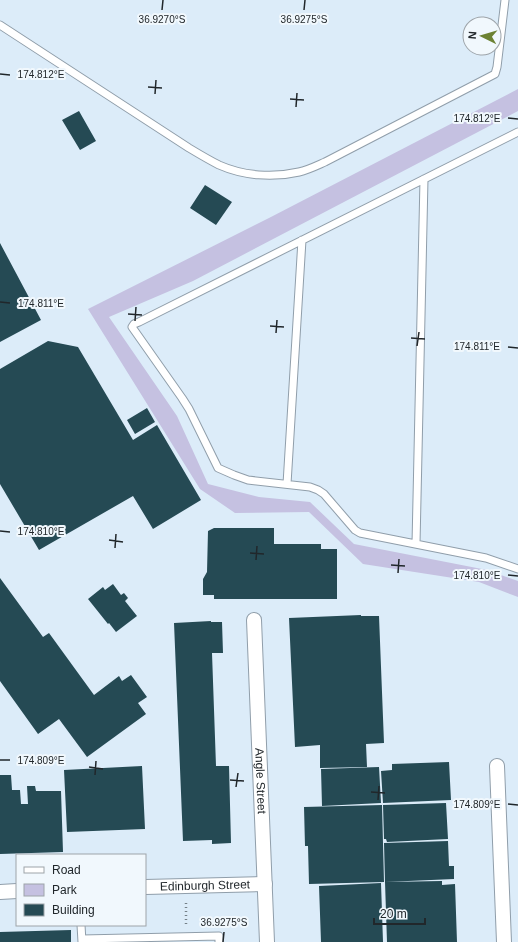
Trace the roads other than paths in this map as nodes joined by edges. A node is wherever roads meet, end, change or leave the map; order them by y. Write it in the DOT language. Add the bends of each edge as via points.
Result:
graph roads {
  1 [pos="505,0"];
  2 [pos="0,25"];
  3 [pos="518,132"];
  4 [pos="424,179"];
  5 [pos="302,240"];
  6 [pos="287,484"];
  7 [pos="416,544"];
  8 [pos="518,568"];
  9 [pos="254,620"];
  10 [pos="497,766"];
  11 [pos="265,884"];
  12 [pos="146,887"];
  13 [pos="16,891"];
  14 [pos="0,892"];
  15 [pos="81,926"];
  16 [pos="82,940"];
  17 [pos="219,942"];
  18 [pos="267,942"];
  19 [pos="504,942"];
  1 -- 2 [label="lane" via="495,74 325,162 300,172 283,175 251,174 233,170 209,159"];
  3 -- 4 [label="lane"];
  4 -- 5 [label="lane"];
  4 -- 7 [label="lane"];
  5 -- 6 [label="lane"];
  5 -- 6 [label="lane" via="132,327 189,409 218,468 248,480"];
  6 -- 7 [label="lane" via="310,487 324,494 360,533"];
  7 -- 8 [label="lane" via="486,558"];
  9 -- 11 [label="street, Angle Street"];
  10 -- 19 [label="street"];
  11 -- 12 [label="street, Edinburgh Street"];
  11 -- 18 [label="street, Angle Street"];
  13 -- 14 [label="street"];
  15 -- 16 [label="lane"];
  16 -- 17 [label="lane" via="219,936"];
}
